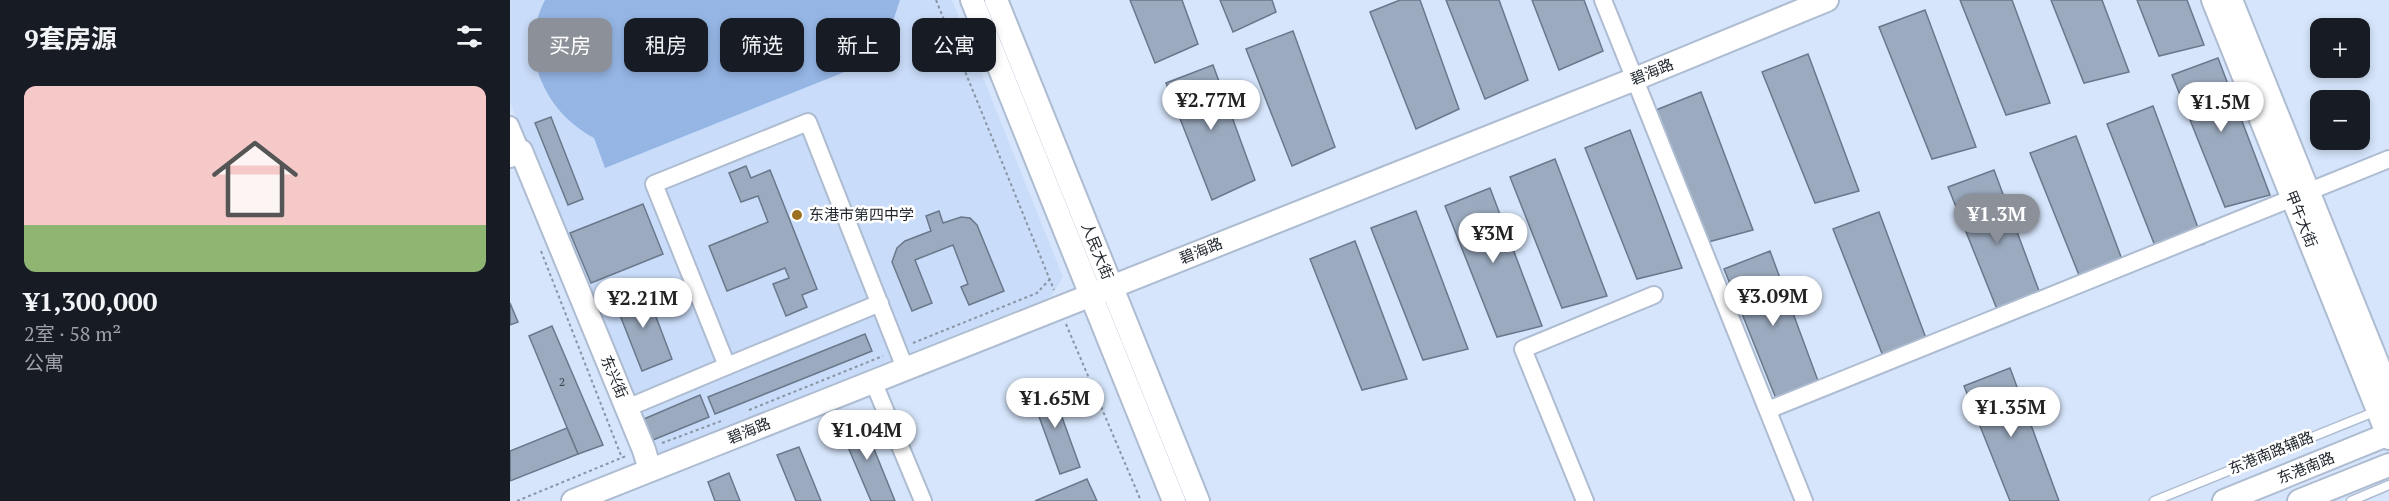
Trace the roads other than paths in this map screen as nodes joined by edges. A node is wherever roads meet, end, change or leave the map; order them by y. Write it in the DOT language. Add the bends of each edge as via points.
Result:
graph roads {
  1 [pos="972,0"];
  2 [pos="996,0"];
  3 [pos="1603,0"];
  4 [pos="1827,0"];
  5 [pos="2213,0"];
  6 [pos="2231,0"];
  7 [pos="1635,79"];
  8 [pos="510,125"];
  9 [pos="515,153"];
  10 [pos="2389,159"];
  11 [pos="2301,195"];
  12 [pos="1101,290"];
  13 [pos="1654,295"];
  14 [pos="879,303"];
  15 [pos="901,359"];
  16 [pos="727,366"];
  17 [pos="873,381"];
  18 [pos="2385,403"];
  19 [pos="627,408"];
  20 [pos="1768,410"];
  21 [pos="2389,436"];
  22 [pos="647,460"];
  23 [pos="2389,465"];
  24 [pos="2389,485"];
  25 [pos="573,501"];
  26 [pos="923,501"];
  27 [pos="1174,501"];
  28 [pos="1198,501"];
  29 [pos="1585,501"];
  30 [pos="1804,501"];
  31 [pos="2154,501"];
  32 [pos="2224,501"];
  33 [pos="2299,501"];
  34 [pos="2351,501"];
  1 -- 12 [label="street, 人民大街"];
  2 -- 12 [label="street, 人民大街"];
  3 -- 7 [label="street"];
  4 -- 7 [label="street, 碧海路"];
  5 -- 11 [label="street, 甲午大街"];
  6 -- 11 [label="street, 甲午大街"];
  7 -- 12 [label="street, 碧海路"];
  7 -- 20 [label="street"];
  8 -- 9 [label="street"];
  9 -- 19 [label="street, 东兴街"];
  10 -- 11 [label="street"];
  11 -- 18 [label="street, 甲午大街"];
  11 -- 20 [label="street"];
  12 -- 15 [label="street, 碧海路"];
  12 -- 27 [label="street, 人民大街"];
  12 -- 28 [label="street, 人民大街"];
  13 -- 29 [label="street" via="1523,349"];
  14 -- 15 [label="street"];
  14 -- 16 [label="street"];
  14 -- 16 [label="street" via="808,122 654,184"];
  15 -- 17 [label="street, 碧海路"];
  16 -- 19 [label="street"];
  17 -- 22 [label="street, 碧海路"];
  17 -- 26 [label="street"];
  18 -- 21 [label="street, 甲午大街"];
  18 -- 31 [label="lane, 东港南路辅路"];
  19 -- 22 [label="street, 东兴街"];
  20 -- 30 [label="street"];
  21 -- 32 [label="street, 东港南路"];
  22 -- 25 [label="street, 碧海路"];
  23 -- 33 [label="street, 东港南路"];
  24 -- 34 [label="lane"];
}
